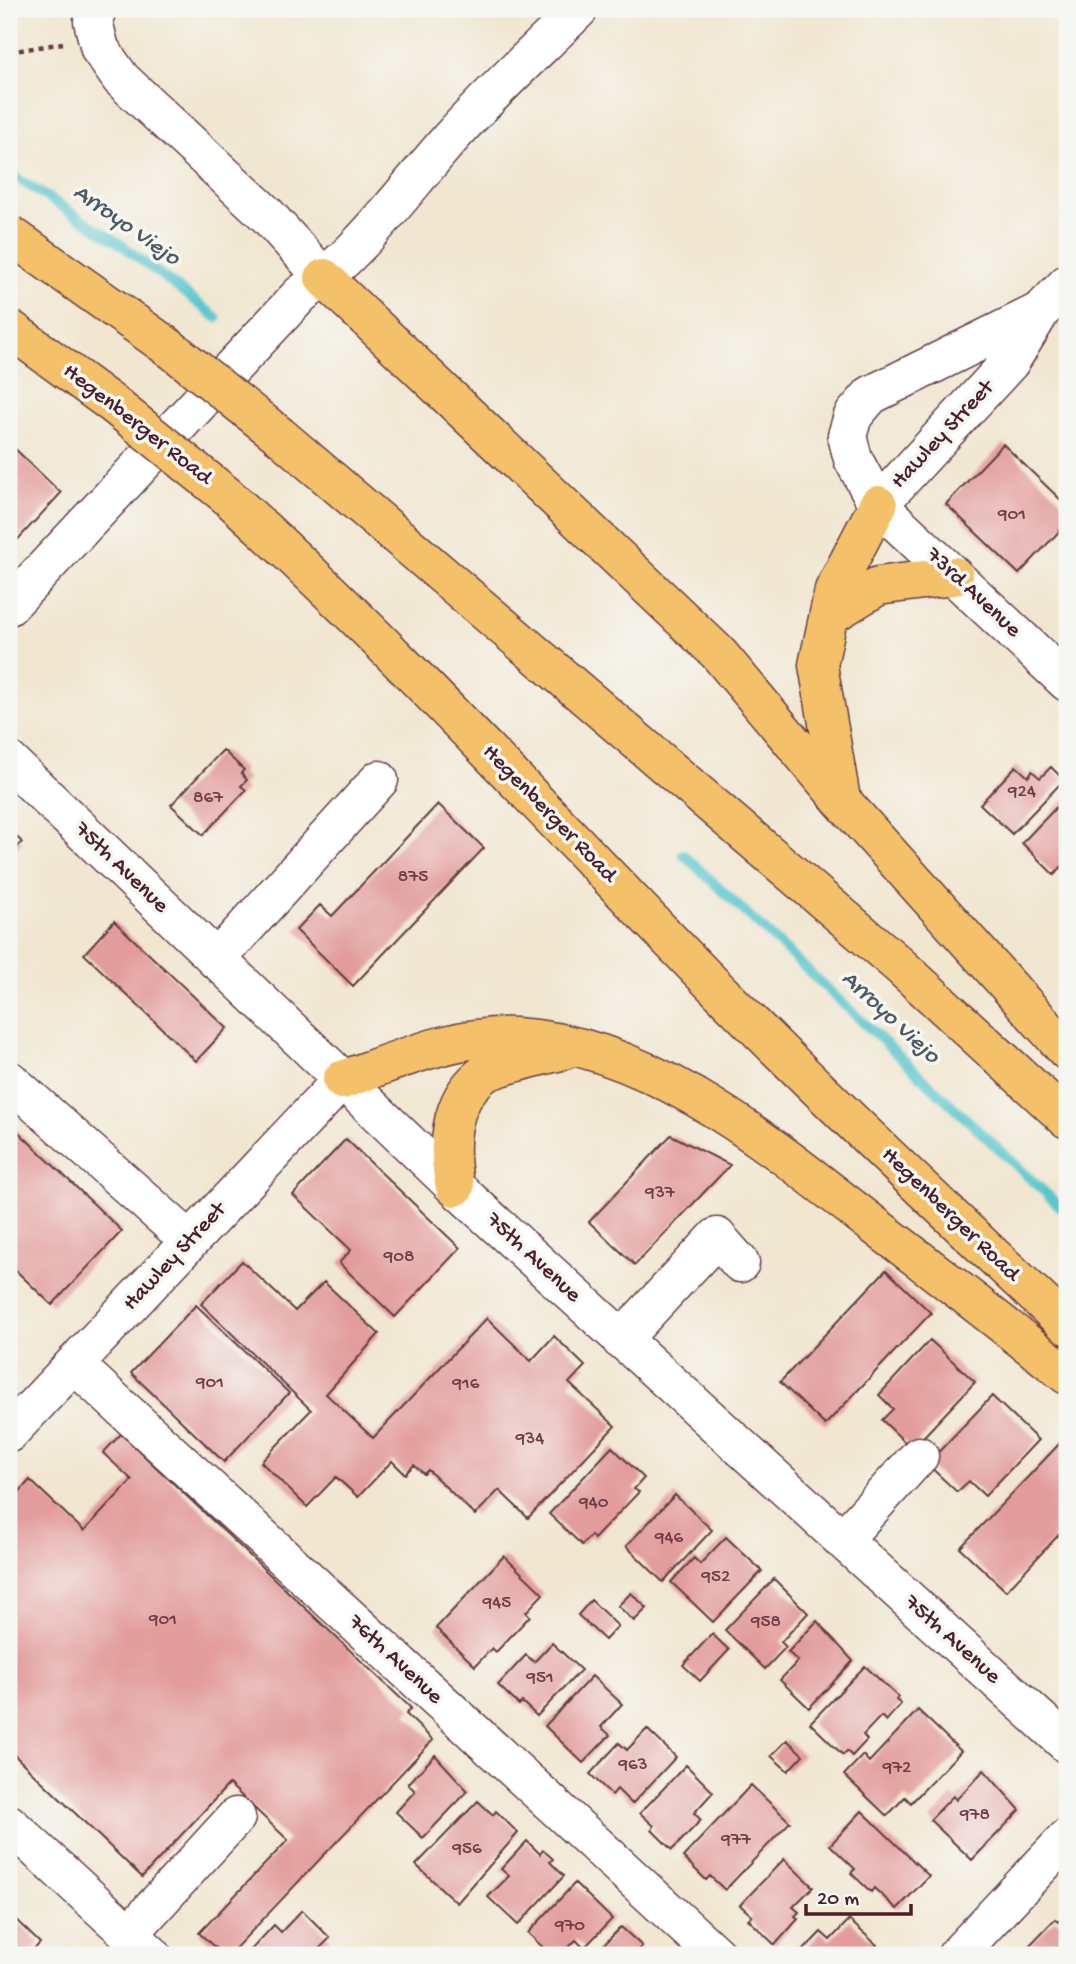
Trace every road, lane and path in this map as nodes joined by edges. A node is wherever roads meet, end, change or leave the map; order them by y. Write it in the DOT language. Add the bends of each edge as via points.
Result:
graph roads {
  1 [pos="579,9"];
  2 [pos="97,23"];
  3 [pos="9,52"];
  4 [pos="9,234"];
  5 [pos="324,278"];
  6 [pos="1067,284"];
  7 [pos="1041,312"];
  8 [pos="9,328"];
  9 [pos="878,505"];
  10 [pos="954,576"];
  11 [pos="9,606"];
  12 [pos="829,616"];
  13 [pos="1067,682"];
  14 [pos="9,761"];
  15 [pos="379,780"];
  16 [pos="842,801"];
  17 [pos="216,960"];
  18 [pos="577,1046"];
  19 [pos="1067,1051"];
  20 [pos="9,1080"];
  21 [pos="341,1080"];
  22 [pos="1067,1118"];
  23 [pos="455,1187"];
  24 [pos="190,1241"];
  25 [pos="740,1263"];
  26 [pos="1067,1325"];
  27 [pos="621,1340"];
  28 [pos="74,1364"];
  29 [pos="1067,1375"];
  30 [pos="9,1433"];
  31 [pos="919,1457"];
  32 [pos="842,1540"];
  33 [pos="1067,1744"];
  34 [pos="236,1817"];
  35 [pos="9,1824"];
  36 [pos="1067,1838"];
  37 [pos="141,1945"];
  38 [pos="716,1955"];
  39 [pos="957,1955"];
  1 -- 5 [label="street" via="456,132"];
  2 -- 3 [label="path"];
  2 -- 5 [label="street" via="100,49 121,79 267,215"];
  4 -- 22 [label="main road, bridge" via="171,349 280,436 899,965"];
  5 -- 11 [label="street" via="300,293"];
  5 -- 16 [label="main road" via="718,653"];
  6 -- 7 [label="street, Hawley Street"];
  7 -- 9 [label="street, Hawley Street" via="1010,362"];
  7 -- 9 [label="street, Hawley Street" via="871,395 853,415 847,436 853,458"];
  8 -- 26 [label="main road, Hegenberger Road, bridge" via="226,495 317,577 689,960"];
  9 -- 10 [label="street, 73rd Avenue"];
  9 -- 12 [label="main road" via="834,590"];
  10 -- 12 [label="main road" via="878,586"];
  10 -- 13 [label="street, 73rd Avenue"];
  12 -- 16 [label="main road" via="818,665"];
  14 -- 17 [label="street, 75th Avenue"];
  15 -- 17 [label="street"];
  16 -- 19 [label="main road"];
  17 -- 21 [label="street, 75th Avenue"];
  18 -- 21 [label="main road" via="514,1037 455,1043"];
  18 -- 23 [label="main road" via="482,1074 463,1099 452,1127 449,1157"];
  18 -- 29 [label="main road" via="643,1070 736,1122"];
  20 -- 24 [label="street"];
  21 -- 23 [label="street, 75th Avenue"];
  21 -- 24 [label="street, Hawley Street"];
  23 -- 27 [label="street, 75th Avenue"];
  24 -- 28 [label="street, Hawley Street"];
  25 -- 27 [label="street" via="717,1237"];
  27 -- 32 [label="street, 75th Avenue"];
  28 -- 30 [label="street, Hawley Street"];
  28 -- 38 [label="street, 76th Avenue"];
  31 -- 32 [label="street"];
  32 -- 33 [label="street, 75th Avenue"];
  34 -- 37 [label="street"];
  35 -- 37 [label="street"];
  36 -- 39 [label="street"];
}
